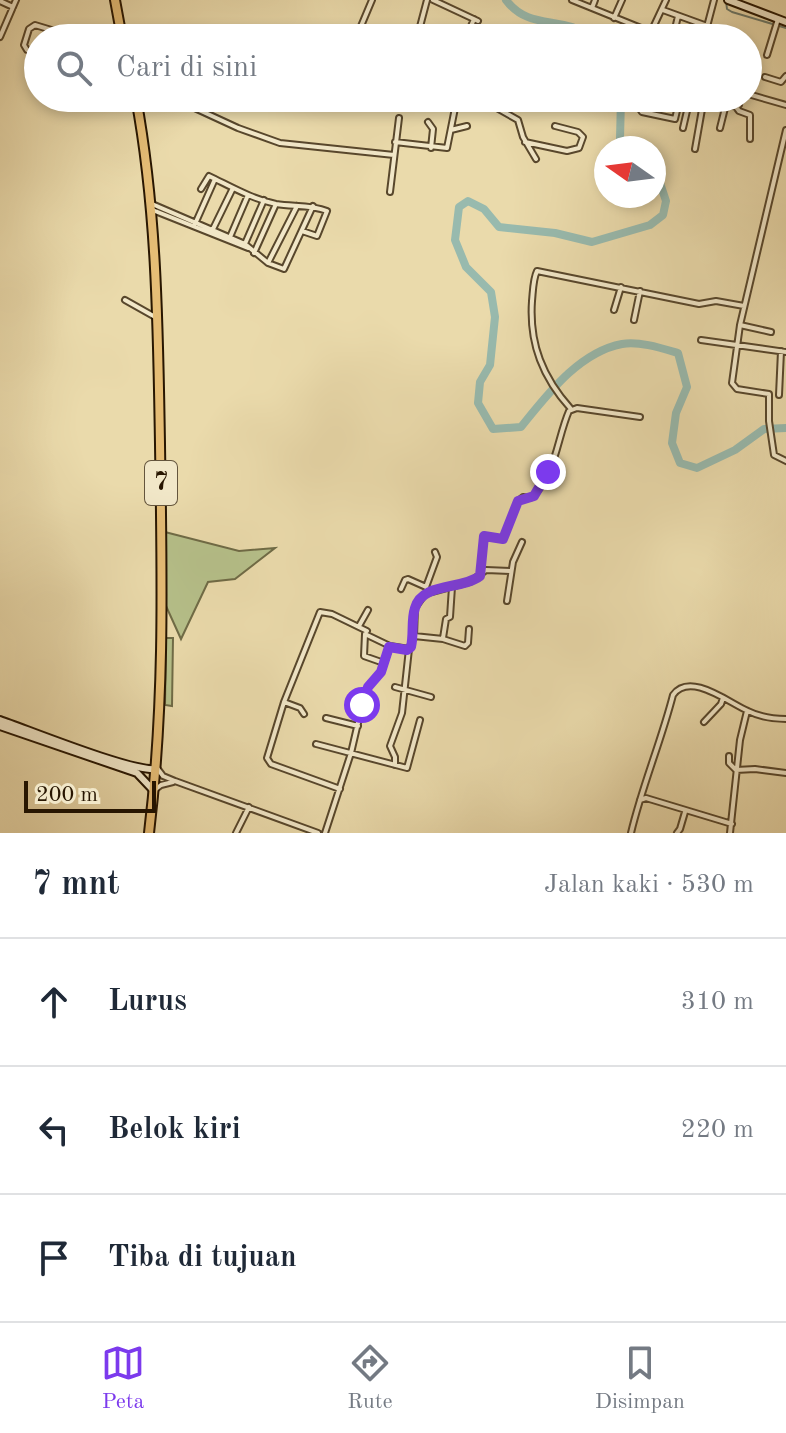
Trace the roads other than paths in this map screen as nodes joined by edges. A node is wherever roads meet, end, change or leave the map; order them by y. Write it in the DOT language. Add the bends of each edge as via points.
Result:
graph roads {
  1 [pos="16,0"];
  2 [pos="115,0"];
  3 [pos="372,0"];
  4 [pos="430,0"];
  5 [pos="572,0"];
  6 [pos="595,0"];
  7 [pos="622,0"];
  8 [pos="666,0"];
  9 [pos="714,0"];
  10 [pos="725,0"];
  11 [pos="0,1"];
  12 [pos="13,7"];
  13 [pos="592,8"];
  14 [pos="663,10"];
  15 [pos="678,16"];
  16 [pos="614,18"];
  17 [pos="3,23"];
  18 [pos="779,23"];
  19 [pos="119,24"];
  20 [pos="362,24"];
  21 [pos="422,24"];
  22 [pos="474,24"];
  23 [pos="630,24"];
  24 [pos="655,24"];
  25 [pos="676,24"];
  26 [pos="701,24"];
  27 [pos="708,24"];
  28 [pos="0,37"];
  29 [pos="767,55"];
  30 [pos="786,76"];
  31 [pos="765,77"];
  32 [pos="762,98"];
  33 [pos="786,105"];
  34 [pos="138,112"];
  35 [pos="203,112"];
  36 [pos="454,112"];
  37 [pos="504,112"];
  38 [pos="642,112"];
  39 [pos="677,112"];
  40 [pos="687,112"];
  41 [pos="702,112"];
  42 [pos="724,112"];
  43 [pos="742,112"];
  44 [pos="399,118"];
  45 [pos="428,122"];
  46 [pos="467,126"];
  47 [pos="555,126"];
  48 [pos="683,128"];
  49 [pos="720,128"];
  50 [pos="451,130"];
  51 [pos="786,130"];
  52 [pos="750,139"];
  53 [pos="395,142"];
  54 [pos="525,142"];
  55 [pos="431,148"];
  56 [pos="695,149"];
  57 [pos="394,155"];
  58 [pos="536,159"];
  59 [pos="215,179"];
  60 [pos="233,188"];
  61 [pos="201,189"];
  62 [pos="390,192"];
  63 [pos="248,195"];
  64 [pos="264,200"];
  65 [pos="276,204"];
  66 [pos="149,206"];
  67 [pos="297,206"];
  68 [pos="313,206"];
  69 [pos="196,224"];
  70 [pos="252,228"];
  71 [pos="212,231"];
  72 [pos="302,231"];
  73 [pos="262,233"];
  74 [pos="229,238"];
  75 [pos="245,247"];
  76 [pos="254,253"];
  77 [pos="268,263"];
  78 [pos="621,287"];
  79 [pos="640,291"];
  80 [pos="125,300"];
  81 [pos="744,306"];
  82 [pos="614,310"];
  83 [pos="158,318"];
  84 [pos="634,320"];
  85 [pos="740,325"];
  86 [pos="771,332"];
  87 [pos="701,340"];
  88 [pos="737,346"];
  89 [pos="784,352"];
  90 [pos="779,395"];
  91 [pos="571,409"];
  92 [pos="640,417"];
  93 [pos="786,461"];
  94 [pos="522,542"];
  95 [pos="435,552"];
  96 [pos="511,571"];
  97 [pos="480,576"];
  98 [pos="452,587"];
  99 [pos="401,589"];
  100 [pos="428,589"];
  101 [pos="507,601"];
  102 [pos="368,610"];
  103 [pos="359,626"];
  104 [pos="469,629"];
  105 [pos="367,631"];
  106 [pos="414,636"];
  107 [pos="443,639"];
  108 [pos="390,646"];
  109 [pos="409,649"];
  110 [pos="384,663"];
  111 [pos="395,687"];
  112 [pos="404,689"];
  113 [pos="431,697"];
  114 [pos="723,698"];
  115 [pos="284,702"];
  116 [pos="747,711"];
  117 [pos="304,714"];
  118 [pos="326,718"];
  119 [pos="786,719"];
  120 [pos="420,720"];
  121 [pos="704,722"];
  122 [pos="0,723"];
  123 [pos="358,726"];
  124 [pos="316,744"];
  125 [pos="351,753"];
  126 [pos="729,756"];
  127 [pos="395,765"];
  128 [pos="157,768"];
  129 [pos="736,770"];
  130 [pos="786,773"];
  131 [pos="175,781"];
  132 [pos="340,789"];
  133 [pos="154,791"];
  134 [pos="640,800"];
  135 [pos="249,807"];
  136 [pos="685,812"];
  137 [pos="732,824"];
  138 [pos="149,833"];
  139 [pos="236,833"];
  140 [pos="318,833"];
  141 [pos="325,833"];
  142 [pos="631,833"];
  143 [pos="677,833"];
  144 [pos="730,833"];
  1 -- 12 [label="street"];
  2 -- 19 [label="highway"];
  3 -- 20 [label="street"];
  4 -- 21 [label="street"];
  4 -- 22 [label="street" via="476,20"];
  5 -- 13 [label="street"];
  6 -- 13 [label="street"];
  7 -- 16 [label="street"];
  8 -- 14 [label="street"];
  9 -- 27 [label="street"];
  10 -- 18 [label="street"];
  11 -- 12 [label="street"];
  12 -- 17 [label="street"];
  13 -- 16 [label="street"];
  14 -- 15 [label="street"];
  14 -- 24 [label="street"];
  15 -- 25 [label="street"];
  15 -- 26 [label="street"];
  16 -- 23 [label="street"];
  17 -- 28 [label="street"];
  18 -- 29 [label="street"];
  30 -- 31 [label="street" via="781,82"];
  32 -- 33 [label="street"];
  34 -- 66 [label="highway, 7"];
  35 -- 57 [label="street" via="280,143"];
  36 -- 50 [label="street"];
  37 -- 54 [label="street" via="518,120"];
  38 -- 39 [label="street" via="675,119"];
  40 -- 48 [label="street"];
  41 -- 56 [label="street"];
  42 -- 49 [label="street"];
  43 -- 52 [label="street" via="750,115"];
  44 -- 53 [label="street"];
  45 -- 55 [label="street" via="433,129"];
  46 -- 50 [label="street"];
  47 -- 54 [label="street" via="578,132 582,145 567,151"];
  50 -- 55 [label="street" via="447,148"];
  51 -- 81 [label="street"];
  53 -- 55 [label="street"];
  53 -- 57 [label="street"];
  54 -- 58 [label="street"];
  57 -- 62 [label="street"];
  59 -- 60 [label="street"];
  59 -- 61 [label="street" via="208,176"];
  59 -- 69 [label="street"];
  60 -- 63 [label="street"];
  60 -- 71 [label="street"];
  63 -- 64 [label="street"];
  63 -- 74 [label="street"];
  64 -- 65 [label="street"];
  64 -- 70 [label="street"];
  65 -- 67 [label="street"];
  65 -- 73 [label="street"];
  66 -- 69 [label="street"];
  66 -- 83 [label="highway, 7"];
  67 -- 68 [label="street"];
  67 -- 77 [label="street"];
  68 -- 72 [label="street"];
  68 -- 72 [label="street" via="328,213 317,236"];
  69 -- 71 [label="street"];
  70 -- 73 [label="street"];
  70 -- 75 [label="street"];
  71 -- 74 [label="street"];
  72 -- 77 [label="street" via="284,269"];
  73 -- 76 [label="street"];
  74 -- 75 [label="street"];
  75 -- 76 [label="street"];
  76 -- 77 [label="street"];
  78 -- 79 [label="street"];
  78 -- 82 [label="street"];
  78 -- 91 [label="street" via="536,272 531,326 535,345 548,381"];
  79 -- 81 [label="street" via="699,304"];
  79 -- 84 [label="street"];
  80 -- 83 [label="street"];
  81 -- 85 [label="street"];
  83 -- 128 [label="highway, 7" via="163,614"];
  85 -- 86 [label="street"];
  85 -- 88 [label="street"];
  87 -- 88 [label="street"];
  88 -- 89 [label="street"];
  88 -- 93 [label="street" via="733,385 768,394 774,455"];
  89 -- 90 [label="street"];
  91 -- 92 [label="street"];
  91 -- 97 [label="street" via="537,492 518,501 503,539 484,536"];
  94 -- 96 [label="street"];
  95 -- 100 [label="street"];
  96 -- 97 [label="street" via="486,570"];
  96 -- 101 [label="street"];
  97 -- 98 [label="street"];
  98 -- 100 [label="street"];
  98 -- 107 [label="street"];
  99 -- 100 [label="street" via="408,579"];
  100 -- 106 [label="street" via="415,608"];
  102 -- 103 [label="street"];
  103 -- 105 [label="street"];
  103 -- 115 [label="street" via="320,612"];
  104 -- 107 [label="street" via="467,645"];
  105 -- 108 [label="street"];
  105 -- 110 [label="street" via="364,656"];
  106 -- 107 [label="street"];
  106 -- 109 [label="street"];
  108 -- 109 [label="street"];
  108 -- 110 [label="street"];
  109 -- 112 [label="street"];
  110 -- 123 [label="street" via="366,690"];
  111 -- 112 [label="street"];
  112 -- 113 [label="street"];
  112 -- 127 [label="street" via="390,746"];
  114 -- 116 [label="street"];
  114 -- 121 [label="street"];
  114 -- 134 [label="street" via="700,688 677,689"];
  115 -- 117 [label="street"];
  115 -- 132 [label="street" via="267,761"];
  116 -- 119 [label="street"];
  116 -- 129 [label="street"];
  118 -- 123 [label="street"];
  120 -- 127 [label="street" via="408,768"];
  122 -- 128 [label="street" via="147,770"];
  122 -- 133 [label="street" via="137,773"];
  123 -- 125 [label="street"];
  124 -- 125 [label="street"];
  125 -- 127 [label="street"];
  125 -- 132 [label="street"];
  126 -- 129 [label="street"];
  128 -- 131 [label="street"];
  128 -- 133 [label="highway, 7"];
  129 -- 130 [label="street"];
  129 -- 137 [label="street"];
  131 -- 133 [label="street"];
  131 -- 135 [label="street"];
  132 -- 141 [label="street"];
  133 -- 138 [label="highway, 7"];
  134 -- 136 [label="street"];
  134 -- 142 [label="street"];
  135 -- 139 [label="street"];
  135 -- 140 [label="street"];
  136 -- 137 [label="street"];
  136 -- 143 [label="street"];
  137 -- 144 [label="street"];
}
